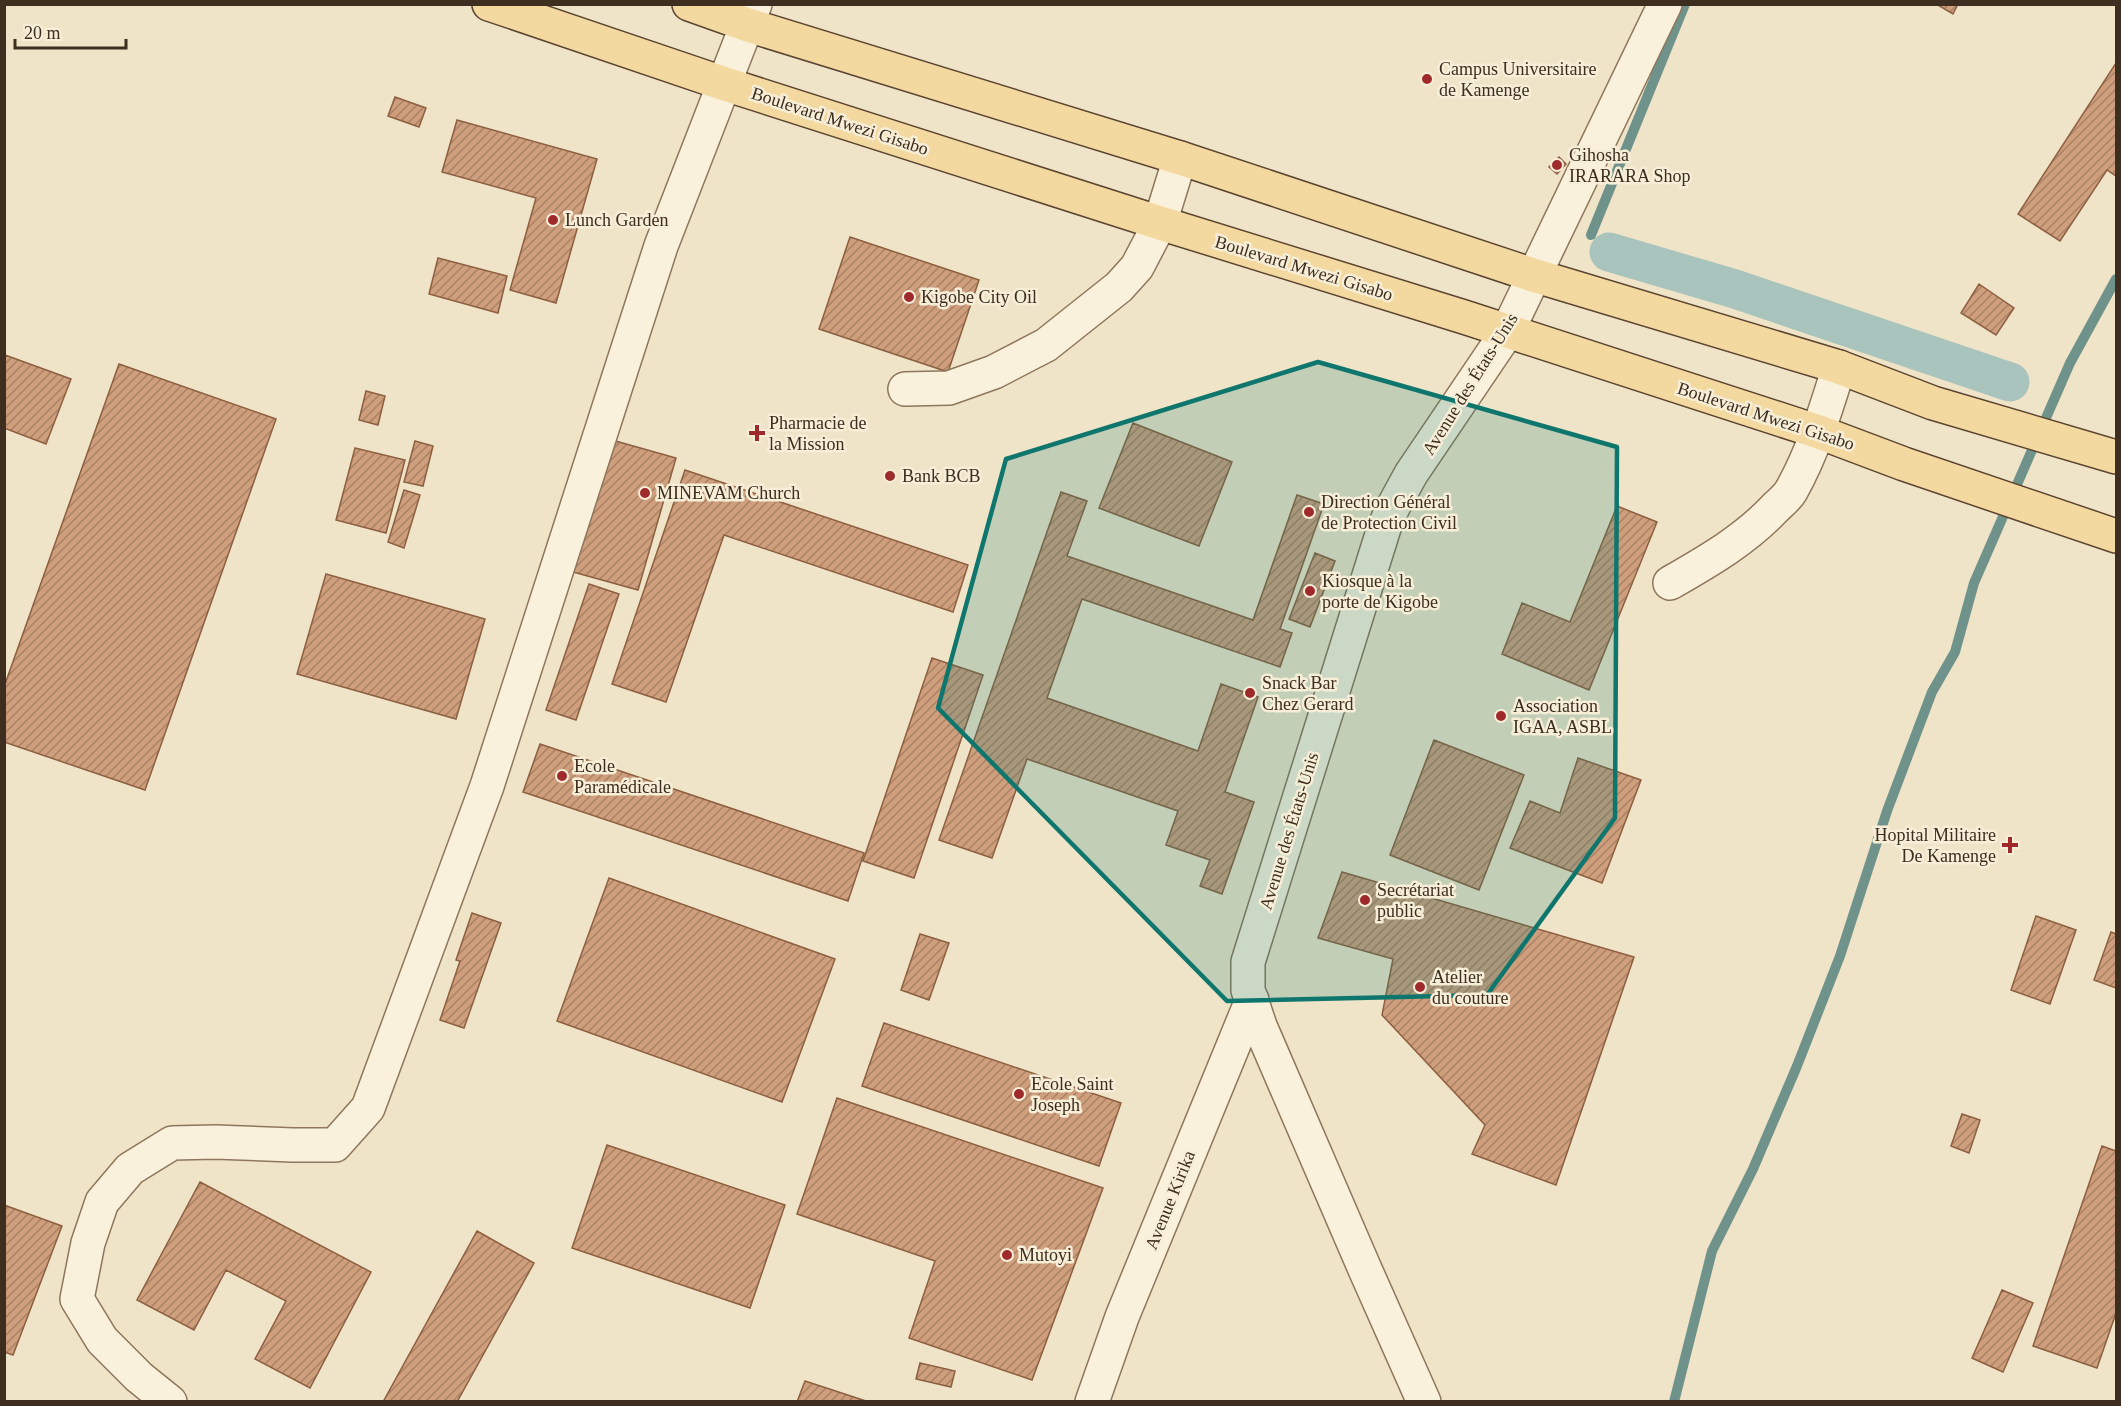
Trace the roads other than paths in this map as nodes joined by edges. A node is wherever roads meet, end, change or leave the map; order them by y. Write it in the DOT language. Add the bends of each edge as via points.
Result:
graph roads {
  1 [pos="489,4"];
  2 [pos="689,4"];
  3 [pos="1665,4"];
  4 [pos="751,15"];
  5 [pos="725,84"];
  6 [pos="1180,158"];
  7 [pos="1160,223"];
  8 [pos="1533,275"];
  9 [pos="1507,332"];
  10 [pos="1839,367"];
  11 [pos="905,389"];
  12 [pos="1819,432"];
  13 [pos="2116,457"];
  14 [pos="2116,536"];
  15 [pos="1670,583"];
  16 [pos="1252,1000"];
  17 [pos="171,1401"];
  18 [pos="1092,1401"];
  19 [pos="1424,1401"];
  1 -- 5 [label="main road, Boulevard Mwezi Gisabo"];
  2 -- 4 [label="main road"];
  3 -- 8 [label="street, Avenue des États-Unis"];
  4 -- 5 [label="street"];
  4 -- 6 [label="main road"];
  5 -- 7 [label="main road, Boulevard Mwezi Gisabo"];
  5 -- 17 [label="street" via="661,246 487,786 368,1108 335,1145 172,1143 130,1169 102,1202 88,1243 77,1299 102,1340 139,1377"];
  6 -- 7 [label="street"];
  6 -- 8 [label="main road"];
  7 -- 9 [label="main road, Boulevard Mwezi Gisabo"];
  7 -- 11 [label="street" via="1137,267 1119,287 1046,345 994,372 949,388"];
  8 -- 9 [label="street, Avenue des États-Unis"];
  8 -- 10 [label="main road"];
  9 -- 12 [label="main road, Boulevard Mwezi Gisabo"];
  9 -- 16 [label="street, Avenue des États-Unis" via="1411,474 1384,528 1248,962"];
  10 -- 12 [label="street"];
  10 -- 13 [label="main road" via="1934,403"];
  12 -- 14 [label="main road, Boulevard Mwezi Gisabo"];
  12 -- 15 [label="street" via="1790,493 1766,518 1719,556"];
  16 -- 18 [label="street, Avenue Kirika" via="1122,1317"];
  16 -- 19 [label="street, Avenue des États-Unis"];
}
